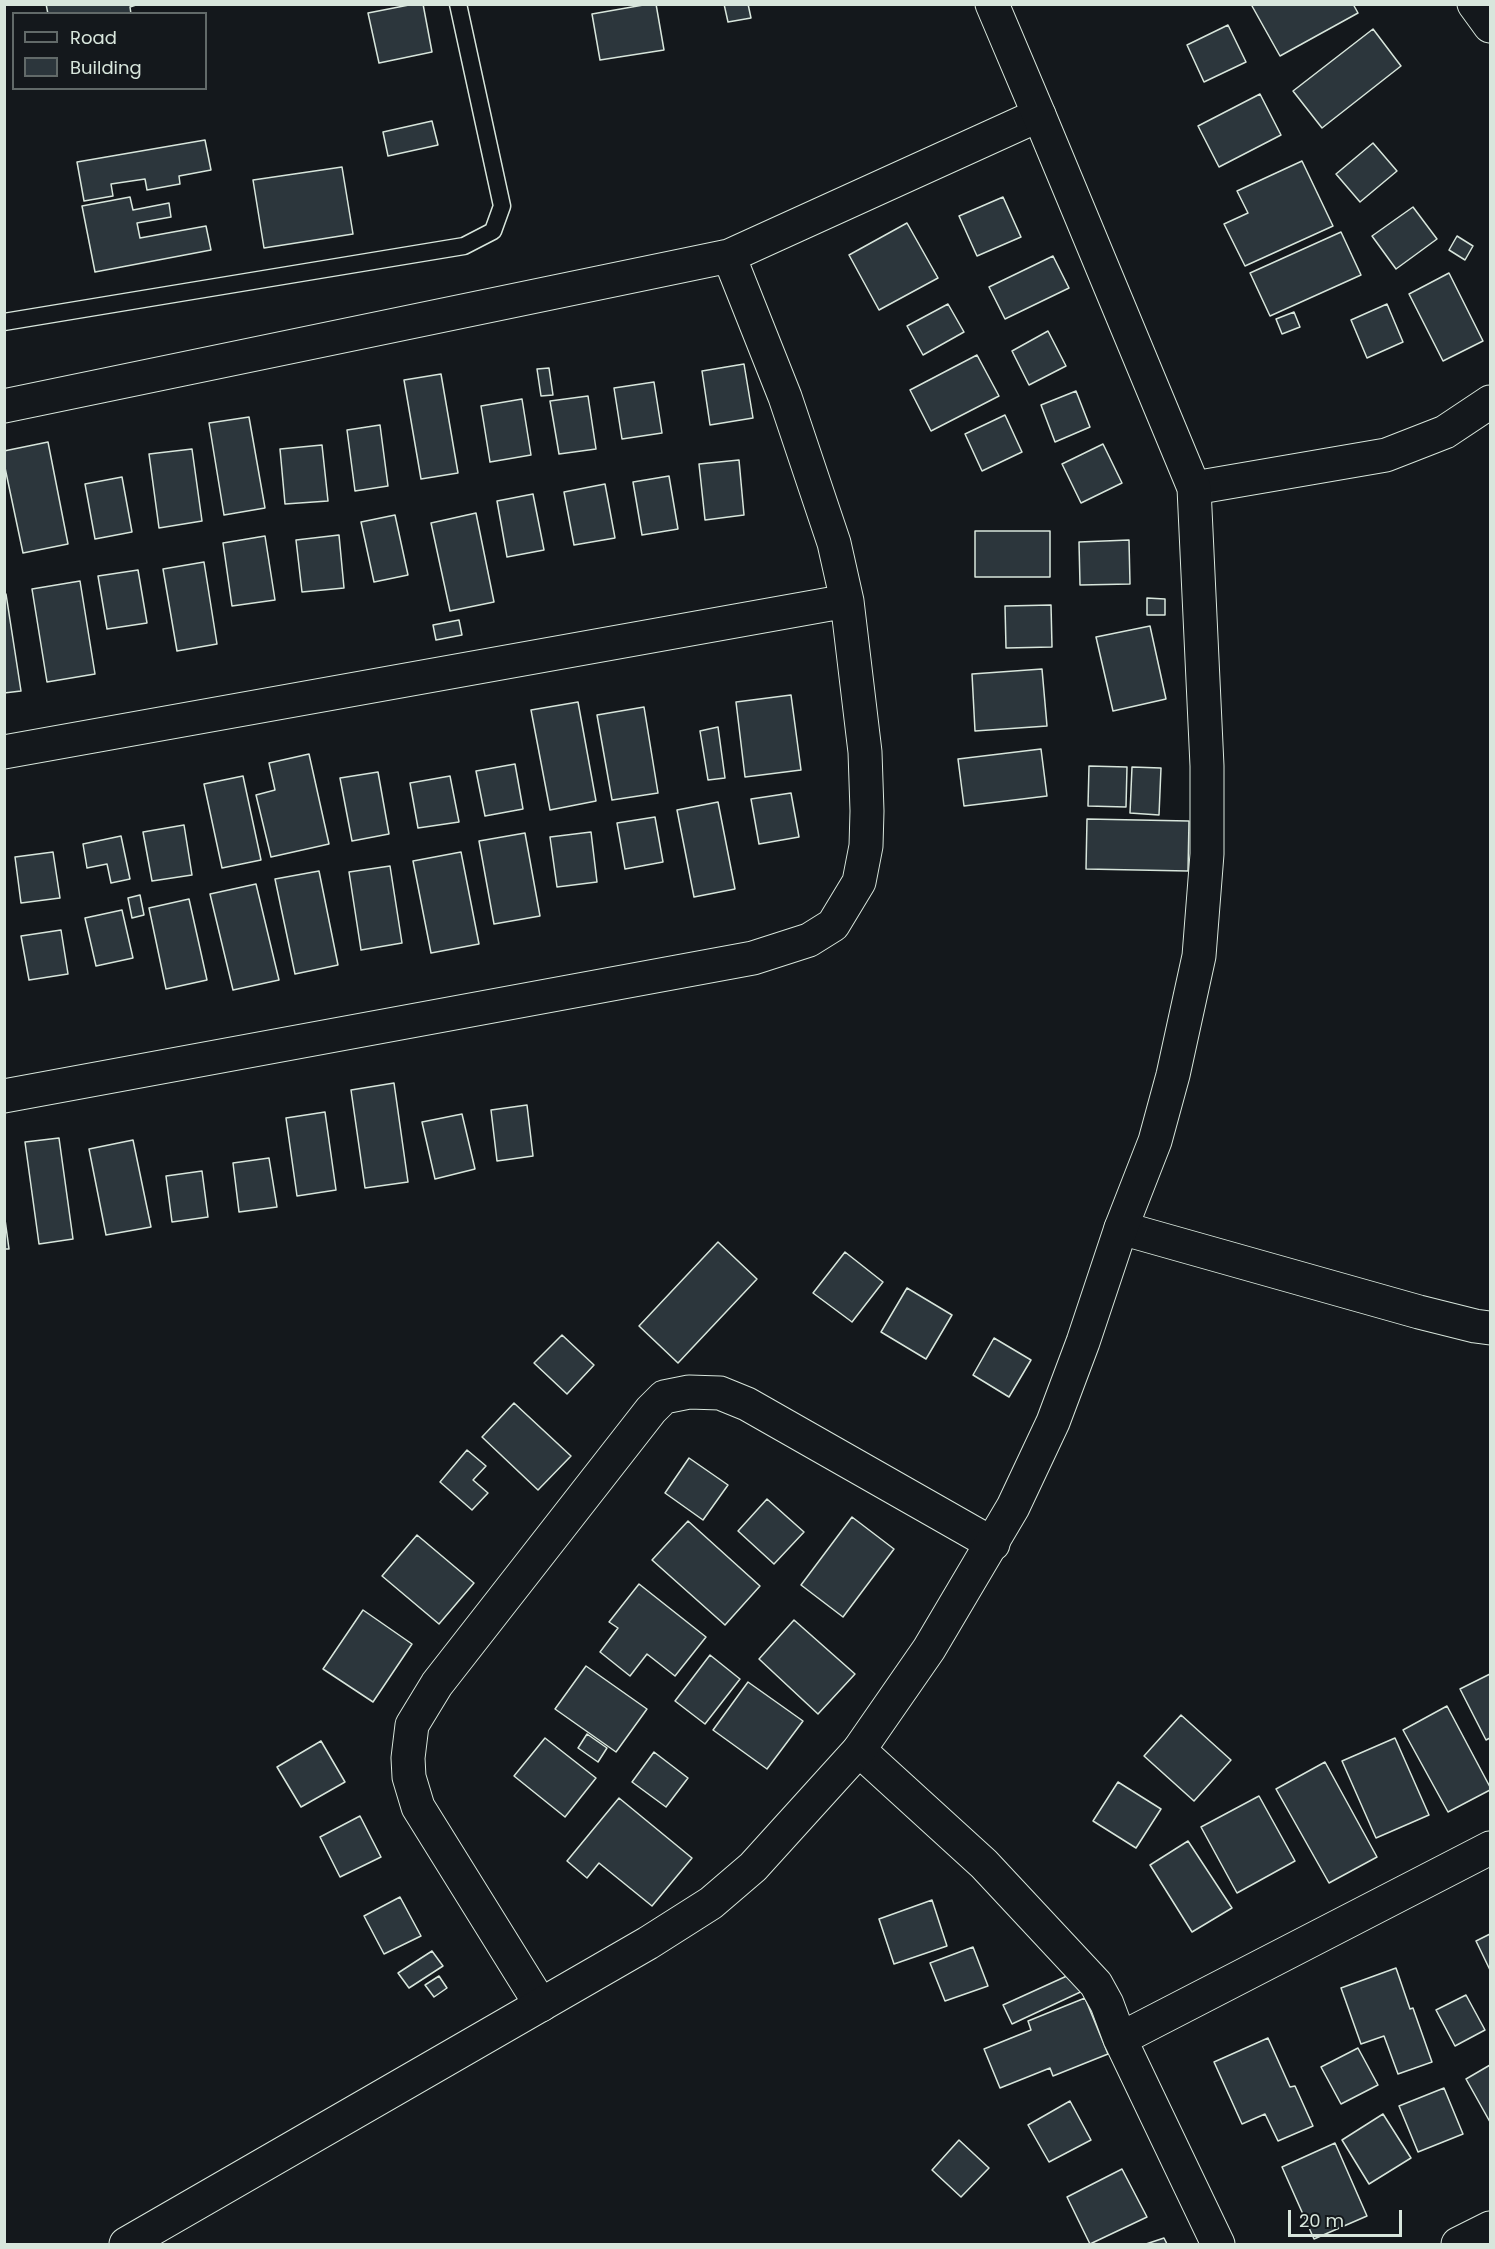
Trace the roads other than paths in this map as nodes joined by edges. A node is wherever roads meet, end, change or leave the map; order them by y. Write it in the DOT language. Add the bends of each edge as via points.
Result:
graph roads {
  1 [pos="458,4"];
  2 [pos="992,4"];
  3 [pos="1473,4"];
  4 [pos="1491,26"];
  5 [pos="1040,114"];
  6 [pos="729,256"];
  7 [pos="4,322"];
  8 [pos="1491,402"];
  9 [pos="4,406"];
  10 [pos="1194,488"];
  11 [pos="848,601"];
  12 [pos="4,752"];
  13 [pos="4,1096"];
  14 [pos="1121,1228"];
  15 [pos="1491,1328"];
  16 [pos="993,1544"];
  17 [pos="859,1750"];
  18 [pos="1491,1848"];
  19 [pos="541,2005"];
  20 [pos="1120,2038"];
  21 [pos="1491,2228"];
  22 [pos="126,2244"];
  23 [pos="1218,2244"];
  24 [pos="1458,2244"];
  1 -- 7 [label="lane" via="502,206 493,231 464,246"];
  2 -- 5 [label="street"];
  3 -- 4 [label="street"];
  5 -- 6 [label="street"];
  5 -- 10 [label="street"];
  6 -- 9 [label="street"];
  6 -- 11 [label="street" via="785,397 834,543"];
  8 -- 10 [label="street" via="1445,432 1386,455"];
  10 -- 14 [label="street" via="1207,766 1207,854 1199,956 1155,1141"];
  11 -- 12 [label="street"];
  11 -- 13 [label="street" via="865,753 866,846 859,882 833,925 809,940 753,958"];
  14 -- 15 [label="street" via="1419,1312"];
  14 -- 16 [label="street" via="1053,1422"];
  16 -- 17 [label="street" via="929,1648"];
  16 -- 19 [label="street" via="729,1396 689,1392 664,1397 651,1410 437,1684 412,1725 409,1777 418,1807"];
  17 -- 19 [label="street" via="753,1867 711,1903"];
  17 -- 20 [label="street" via="984,1864 1063,1946 1096,1984"];
  18 -- 20 [label="street"];
  19 -- 22 [label="street"];
  20 -- 23 [label="street"];
  21 -- 24 [label="street"];
}
